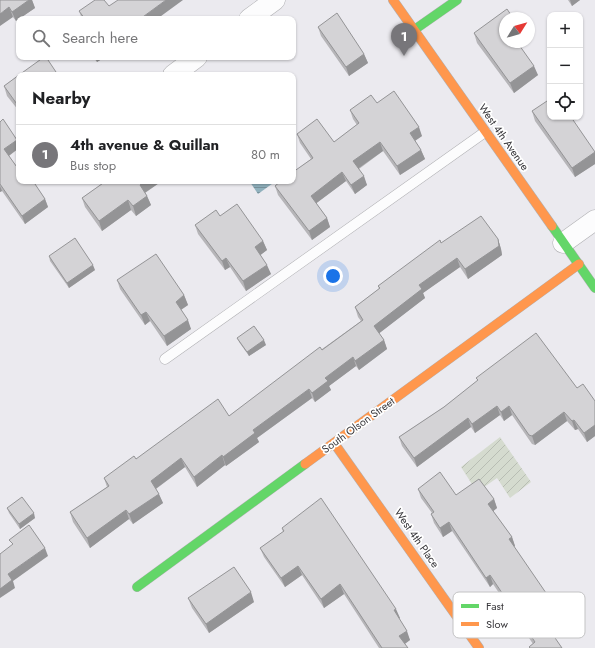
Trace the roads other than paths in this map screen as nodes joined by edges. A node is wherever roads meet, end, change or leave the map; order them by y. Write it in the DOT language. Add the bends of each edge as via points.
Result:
graph roads {
  1 [pos="275,0"];
  2 [pos="393,0"];
  3 [pos="457,0"];
  4 [pos="253,16"];
  5 [pos="414,30"];
  6 [pos="193,60"];
  7 [pos="177,72"];
  8 [pos="485,132"];
  9 [pos="595,220"];
  10 [pos="563,243"];
  11 [pos="579,264"];
  12 [pos="595,288"];
  13 [pos="164,359"];
  14 [pos="334,443"];
  15 [pos="137,587"];
  16 [pos="453,611"];
  17 [pos="472,638"];
  18 [pos="479,648"];
  1 -- 4 [label="street"];
  2 -- 5 [label="street, West 4th Avenue"];
  3 -- 5 [label="street"];
  5 -- 8 [label="street, West 4th Avenue"];
  6 -- 7 [label="street"];
  8 -- 10 [label="street, West 4th Avenue"];
  8 -- 13 [label="lane"];
  9 -- 10 [label="street"];
  10 -- 11 [label="street, West 4th Avenue"];
  11 -- 12 [label="street, West 4th Avenue"];
  11 -- 14 [label="street, South Olson Street"];
  14 -- 15 [label="street, South Olson Street"];
  14 -- 16 [label="street, West 4th Place"];
  17 -- 18 [label="street, West 4th Place"];
}
